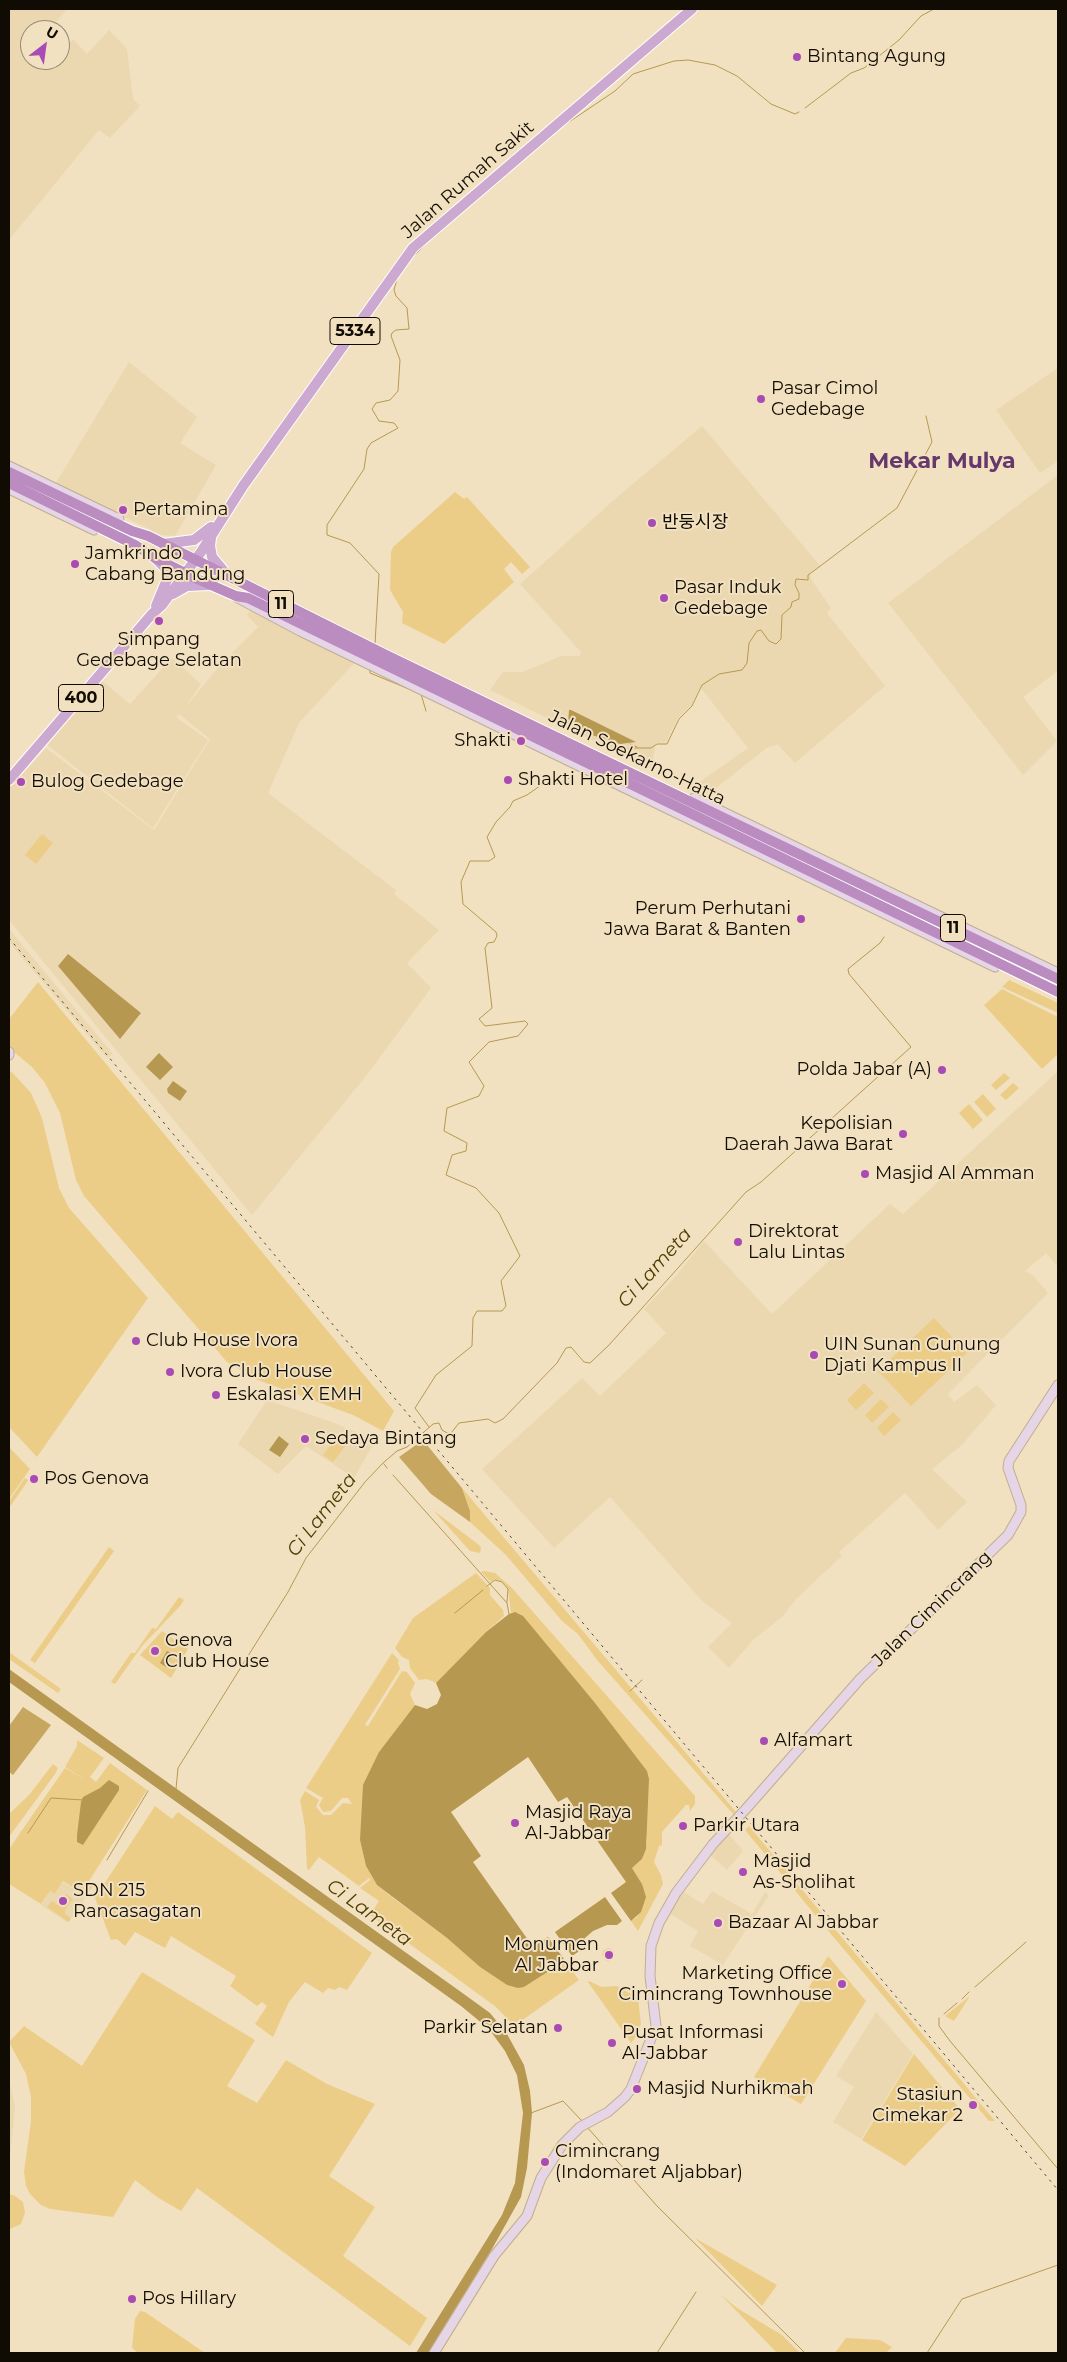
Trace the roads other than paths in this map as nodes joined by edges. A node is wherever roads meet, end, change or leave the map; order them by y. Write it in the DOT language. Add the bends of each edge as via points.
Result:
graph roads {
  1 [pos="692,9"];
  2 [pos="9,466"];
  3 [pos="9,472"];
  4 [pos="9,483"];
  5 [pos="9,489"];
  6 [pos="212,531"];
  7 [pos="148,536"];
  8 [pos="163,544"];
  9 [pos="156,558"];
  10 [pos="195,560"];
  11 [pos="223,570"];
  12 [pos="183,572"];
  13 [pos="213,586"];
  14 [pos="236,596"];
  15 [pos="157,608"];
  16 [pos="324,619"];
  17 [pos="339,632"];
  18 [pos="359,643"];
  19 [pos="383,659"];
  20 [pos="454,705"];
  21 [pos="483,713"];
  22 [pos="532,731"];
  23 [pos="9,780"];
  24 [pos="683,804"];
  25 [pos="714,810"];
  26 [pos="746,840"];
  27 [pos="760,853"];
  28 [pos="849,875"];
  29 [pos="908,918"];
  30 [pos="919,930"];
  31 [pos="1000,945"];
  32 [pos="1014,958"];
  33 [pos="1058,973"];
  34 [pos="1058,979"];
  35 [pos="1058,992"];
  36 [pos="1058,998"];
  37 [pos="1058,1385"];
  38 [pos="434,2353"];
  1 -- 6 [label="main road, Jalan Rumah Sakit / 5334" via="414,248 230,506 222,511"];
  2 -- 7 [label="main road"];
  3 -- 7 [label="highway, Jalan Soekarno-Hatta / 11"];
  4 -- 9 [label="highway, Jalan Soekarno-Hatta / 11"];
  5 -- 9 [label="main road" via="133,550"];
  6 -- 8 [label="main road" via="185,543"];
  6 -- 10 [label="main road, Jalan Rumah Sakit / 5334"];
  6 -- 11 [label="main road" via="211,553"];
  7 -- 8 [label="highway, Jalan Soekarno-Hatta / 11"];
  8 -- 10 [label="highway, Jalan Soekarno-Hatta / 11"];
  9 -- 12 [label="highway, Jalan Soekarno-Hatta / 11"];
  9 -- 15 [label="main road" via="168,577"];
  10 -- 11 [label="main road, Jalan Soekarno-Hatta"];
  10 -- 12 [label="main road, Jalan Rumah Sakit"];
  10 -- 17 [label="highway, Jalan Soekarno-Hatta / 11"];
  11 -- 16 [label="main road, Jalan Soekarno-Hatta"];
  12 -- 13 [label="highway, Jalan Soekarno-Hatta / 11"];
  12 -- 15 [label="main road, Jalan Rumah Sakit"];
  13 -- 14 [label="highway, Jalan Soekarno-Hatta / 11"];
  13 -- 15 [label="main road" via="197,584 183,587"];
  14 -- 18 [label="highway, Jalan Soekarno-Hatta / 11"];
  14 -- 19 [label="main road, Jalan Soekarno-Hatta" via="369,664"];
  15 -- 23 [label="main road, 400"];
  16 -- 17 [label="highway"];
  16 -- 18 [label="main road, Jalan Soekarno-Hatta"];
  17 -- 18 [label="highway, Jalan Soekarno-Hatta / 11"];
  18 -- 19 [label="highway, Jalan Soekarno-Hatta / 11"];
  19 -- 20 [label="main road, Jalan Soekarno-Hatta"];
  19 -- 21 [label="highway, Jalan Soekarno-Hatta / 11"];
  19 -- 22 [label="highway, Jalan Soekarno-Hatta / 11"];
  20 -- 21 [label="highway"];
  20 -- 22 [label="main road, Jalan Soekarno-Hatta"];
  21 -- 22 [label="highway, Jalan Soekarno-Hatta / 11"];
  22 -- 24 [label="highway, Jalan Soekarno-Hatta / 11"];
  22 -- 25 [label="main road, Jalan Soekarno-Hatta"];
  22 -- 27 [label="main road, Jalan Soekarno-Hatta"];
  24 -- 25 [label="highway, Jalan Soekarno-Hatta / 11"];
  24 -- 26 [label="highway, Jalan Soekarno-Hatta / 11"];
  25 -- 28 [label="highway, Jalan Soekarno-Hatta / 11"];
  26 -- 27 [label="highway"];
  26 -- 29 [label="highway, Jalan Soekarno-Hatta / 11"];
  27 -- 30 [label="main road, Jalan Soekarno-Hatta"];
  28 -- 31 [label="main road, Jalan Soekarno-Hatta"];
  28 -- 32 [label="highway, Jalan Soekarno-Hatta / 11"];
  29 -- 30 [label="highway"];
  29 -- 35 [label="highway, Jalan Soekarno-Hatta / 11"];
  30 -- 36 [label="main road, Jalan Soekarno-Hatta"];
  31 -- 32 [label="highway"];
  31 -- 33 [label="main road, Jalan Soekarno-Hatta"];
  32 -- 34 [label="highway, Jalan Soekarno-Hatta / 11"];
  37 -- 38 [label="main road, Jalan Cimincrang" via="1009,1461 1008,1468 1021,1512 1008,1535 860,1679 693,1869 664,1913 654,1935 650,1968 656,2026 630,2089 608,2112 583,2125 569,2137 559,2150 541,2178 527,2216 494,2256"];
}
